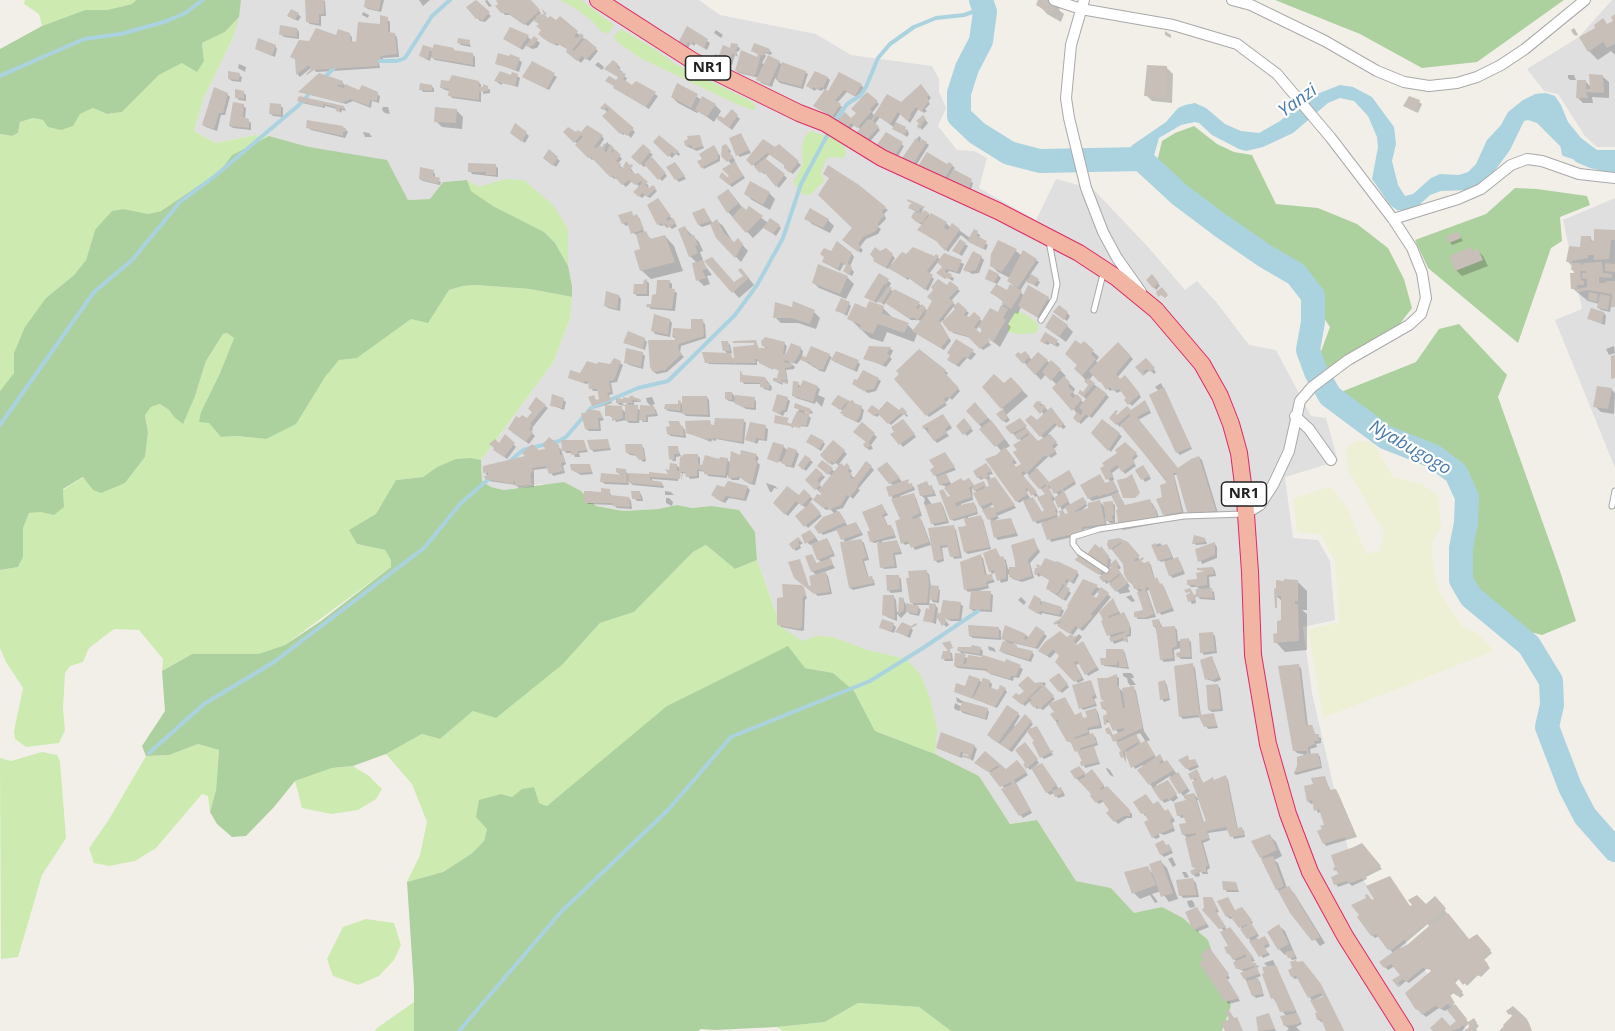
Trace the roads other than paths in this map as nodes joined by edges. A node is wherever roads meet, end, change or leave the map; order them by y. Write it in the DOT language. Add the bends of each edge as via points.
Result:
graph roads {
  1 [pos="598,0"];
  2 [pos="1054,0"];
  3 [pos="1232,0"];
  4 [pos="1585,0"];
  5 [pos="1082,4"];
  6 [pos="1615,178"];
  7 [pos="1394,219"];
  8 [pos="1048,237"];
  9 [pos="1104,269"];
  10 [pos="1094,310"];
  11 [pos="1156,310"];
  12 [pos="1041,320"];
  13 [pos="1295,416"];
  14 [pos="1331,460"];
  15 [pos="1615,490"];
  16 [pos="1612,507"];
  17 [pos="1245,514"];
  18 [pos="1106,570"];
  19 [pos="1405,1031"];
  1 -- 8 [label="highway, NR1" via="693,61 825,123 882,158"];
  2 -- 5 [label="street"];
  3 -- 4 [label="street" via="1325,40 1377,71 1404,82 1429,86 1457,83 1501,65"];
  5 -- 7 [label="street" via="1237,44 1277,75"];
  5 -- 11 [label="street" via="1071,45 1066,98 1086,188 1117,258"];
  6 -- 7 [label="street" via="1579,174 1527,159 1511,165 1481,189"];
  7 -- 13 [label="street" via="1422,273 1426,298 1421,314 1312,387"];
  8 -- 9 [label="highway, NR1"];
  8 -- 12 [label="lane" via="1057,284 1054,299"];
  9 -- 10 [label="lane"];
  9 -- 11 [label="highway, NR1"];
  11 -- 17 [label="highway, NR1" via="1202,363 1220,396 1239,453"];
  13 -- 14 [label="street"];
  13 -- 17 [label="street" via="1289,451 1273,485 1260,506"];
  15 -- 16 [label="lane"];
  17 -- 18 [label="lane" via="1172,518 1073,537 1079,552"];
  17 -- 19 [label="highway, NR1" via="1253,655 1268,744 1288,814 1310,872"];
}
